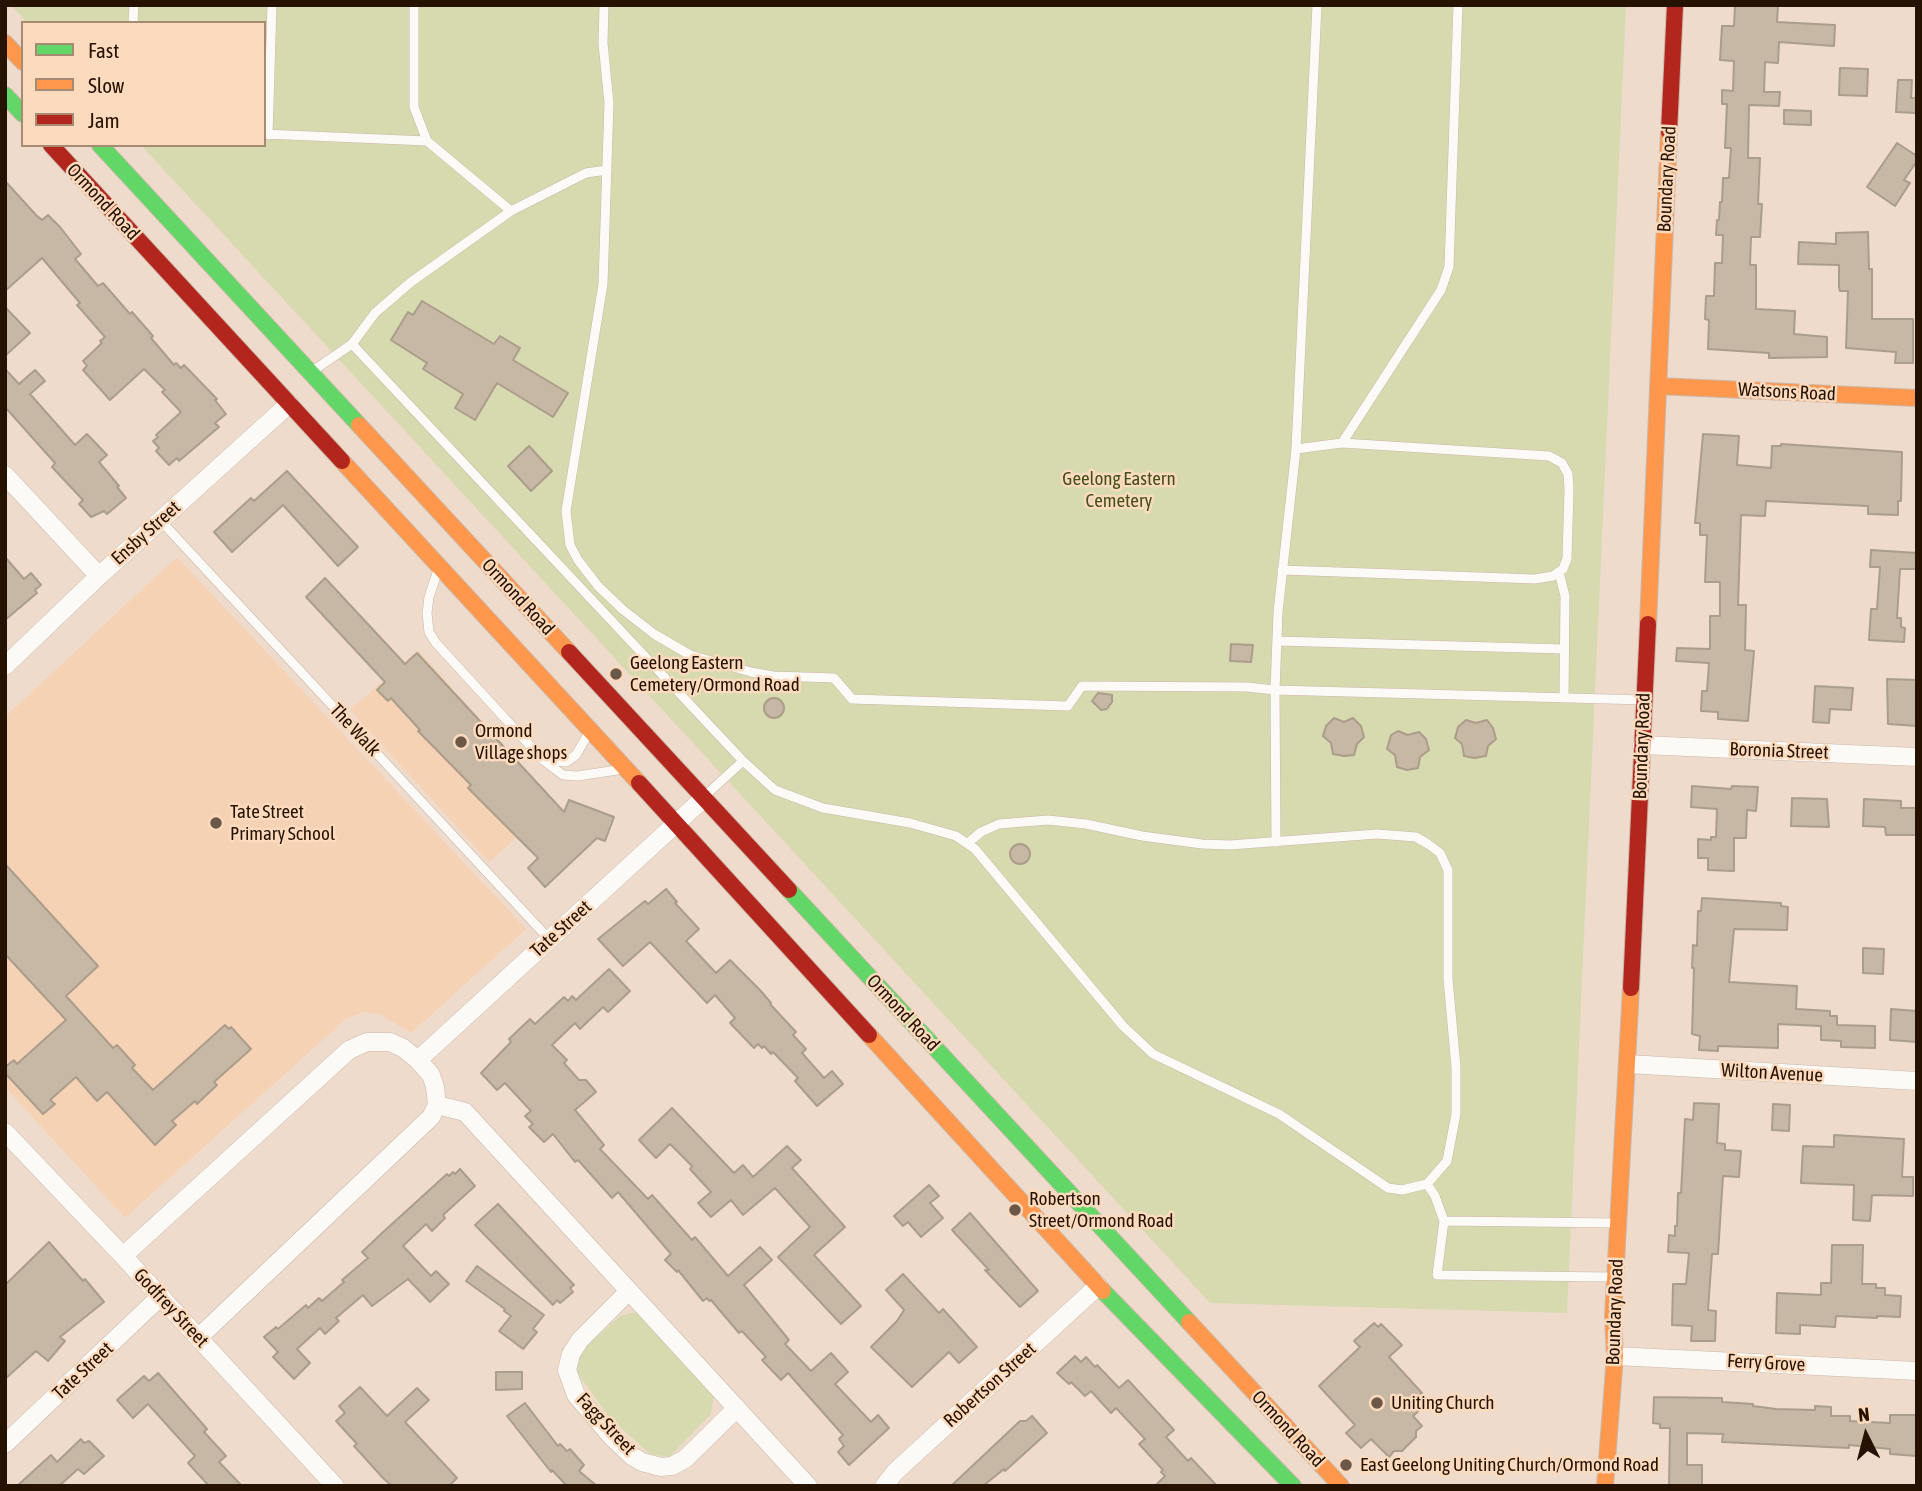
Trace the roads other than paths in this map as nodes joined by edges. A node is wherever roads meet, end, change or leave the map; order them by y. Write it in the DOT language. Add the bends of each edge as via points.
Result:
graph roads {
  1 [pos="272,5"];
  2 [pos="414,5"];
  3 [pos="604,5"];
  4 [pos="1317,5"];
  5 [pos="1458,5"];
  6 [pos="1675,5"];
  7 [pos="5,43"];
  8 [pos="21,60"];
  9 [pos="5,95"];
  10 [pos="21,112"];
  11 [pos="266,135"];
  12 [pos="427,141"];
  13 [pos="53,147"];
  14 [pos="102,147"];
  15 [pos="607,170"];
  16 [pos="510,211"];
  17 [pos="352,344"];
  18 [pos="311,373"];
  19 [pos="1658,386"];
  20 [pos="1917,398"];
  21 [pos="289,404"];
  22 [pos="1342,443"];
  23 [pos="1296,449"];
  24 [pos="5,475"];
  25 [pos="160,520"];
  26 [pos="444,562"];
  27 [pos="1282,570"];
  28 [pos="1559,572"];
  29 [pos="99,576"];
  30 [pos="1277,641"];
  31 [pos="1564,649"];
  32 [pos="5,666"];
  33 [pos="1275,690"];
  34 [pos="1564,698"];
  35 [pos="1644,700"];
  36 [pos="590,730"];
  37 [pos="1642,745"];
  38 [pos="1917,757"];
  39 [pos="543,760"];
  40 [pos="743,761"];
  41 [pos="626,769"];
  42 [pos="704,798"];
  43 [pos="676,823"];
  44 [pos="1276,842"];
  45 [pos="968,844"];
  46 [pos="549,939"];
  47 [pos="418,1060"];
  48 [pos="1628,1065"];
  49 [pos="1917,1081"];
  50 [pos="437,1105"];
  51 [pos="5,1132"];
  52 [pos="1427,1184"];
  53 [pos="1444,1221"];
  54 [pos="1618,1223"];
  55 [pos="123,1256"];
  56 [pos="1615,1277"];
  57 [pos="1098,1286"];
  58 [pos="629,1292"];
  59 [pos="161,1296"];
  60 [pos="199,1337"];
  61 [pos="1615,1356"];
  62 [pos="1917,1371"];
  63 [pos="737,1408"];
  64 [pos="5,1444"];
  65 [pos="335,1486"];
  66 [pos="808,1486"];
  67 [pos="884,1486"];
  68 [pos="1293,1486"];
  69 [pos="1341,1486"];
  70 [pos="1605,1486"];
  1 -- 11 [label="lane"];
  2 -- 12 [label="lane" via="414,107"];
  3 -- 15 [label="lane"];
  4 -- 23 [label="lane"];
  5 -- 22 [label="lane" via="1448,267 1441,290"];
  6 -- 19 [label="main road, Boundary Road"];
  7 -- 8 [label="main road"];
  9 -- 10 [label="main road"];
  11 -- 12 [label="lane"];
  12 -- 16 [label="lane"];
  13 -- 21 [label="main road, Ormond Road"];
  14 -- 18 [label="main road, Ormond Road"];
  15 -- 16 [label="lane" via="586,173"];
  15 -- 33 [label="lane" via="603,284 566,510 570,545 578,560 598,586 654,634 691,655 751,672 834,678 852,699 1068,706 1082,686"];
  16 -- 17 [label="lane" via="411,282 375,313"];
  17 -- 18 [label="lane"];
  17 -- 40 [label="lane"];
  18 -- 42 [label="main road, Ormond Road" via="461,544"];
  19 -- 20 [label="main road, Watsons Road"];
  19 -- 35 [label="main road, Boundary Road"];
  21 -- 25 [label="street, Ensby Street"];
  21 -- 26 [label="main road, Ormond Road"];
  22 -- 23 [label="lane"];
  22 -- 28 [label="lane" via="1549,456 1562,463 1569,489 1567,559"];
  23 -- 27 [label="lane"];
  24 -- 29 [label="street"];
  25 -- 29 [label="street, Ensby Street"];
  25 -- 46 [label="lane, The Walk"];
  26 -- 36 [label="main road, Ormond Road"];
  26 -- 39 [label="lane" via="429,597 429,632"];
  27 -- 28 [label="lane" via="1535,579"];
  27 -- 30 [label="lane"];
  28 -- 31 [label="lane" via="1565,596"];
  29 -- 32 [label="street, Ensby Street"];
  30 -- 31 [label="lane"];
  30 -- 33 [label="lane"];
  31 -- 34 [label="lane"];
  33 -- 34 [label="lane"];
  33 -- 44 [label="lane"];
  34 -- 35 [label="lane"];
  35 -- 37 [label="main road, Boundary Road"];
  36 -- 39 [label="lane" via="576,755 566,762"];
  36 -- 41 [label="main road, Ormond Road"];
  37 -- 38 [label="street, Boronia Street"];
  37 -- 48 [label="main road, Boundary Road"];
  39 -- 41 [label="lane" via="563,775"];
  40 -- 42 [label="lane"];
  40 -- 45 [label="lane" via="775,790 856,815 935,828"];
  41 -- 43 [label="main road, Ormond Road"];
  42 -- 43 [label="street, Tate Street"];
  42 -- 69 [label="main road, Ormond Road"];
  43 -- 46 [label="street, Tate Street"];
  43 -- 57 [label="main road, Ormond Road"];
  44 -- 45 [label="lane" via="1177,842 1048,820 999,824"];
  44 -- 52 [label="lane" via="1377,834 1416,837 1440,853 1448,870 1448,979 1456,1114 1447,1161"];
  45 -- 52 [label="lane" via="1123,1026 1153,1054 1279,1114 1388,1188 1402,1191"];
  46 -- 47 [label="street, Tate Street"];
  47 -- 50 [label="street" via="431,1075"];
  47 -- 55 [label="street" via="390,1042 367,1042 349,1050"];
  48 -- 49 [label="street, Wilton Avenue"];
  48 -- 54 [label="main road, Boundary Road"];
  50 -- 58 [label="street" via="465,1112"];
  50 -- 60 [label="street" via="431,1117"];
  51 -- 55 [label="street, Godfrey Street"];
  52 -- 53 [label="lane"];
  53 -- 54 [label="lane"];
  53 -- 56 [label="lane" via="1437,1275"];
  54 -- 56 [label="main road, Boundary Road"];
  55 -- 59 [label="street, Godfrey Street"];
  56 -- 61 [label="main road, Boundary Road"];
  57 -- 67 [label="street, Robertson Street"];
  57 -- 68 [label="main road, Ormond Road"];
  58 -- 63 [label="street"];
  58 -- 63 [label="street, Fagg Street" via="580,1340 567,1370 576,1395 611,1436 642,1462 672,1466"];
  59 -- 60 [label="street, Godfrey Street"];
  59 -- 64 [label="street, Tate Street"];
  60 -- 65 [label="street, Godfrey Street"];
  61 -- 62 [label="street, Ferry Grove"];
  61 -- 70 [label="main road, Boundary Road"];
  63 -- 66 [label="street"];
}
